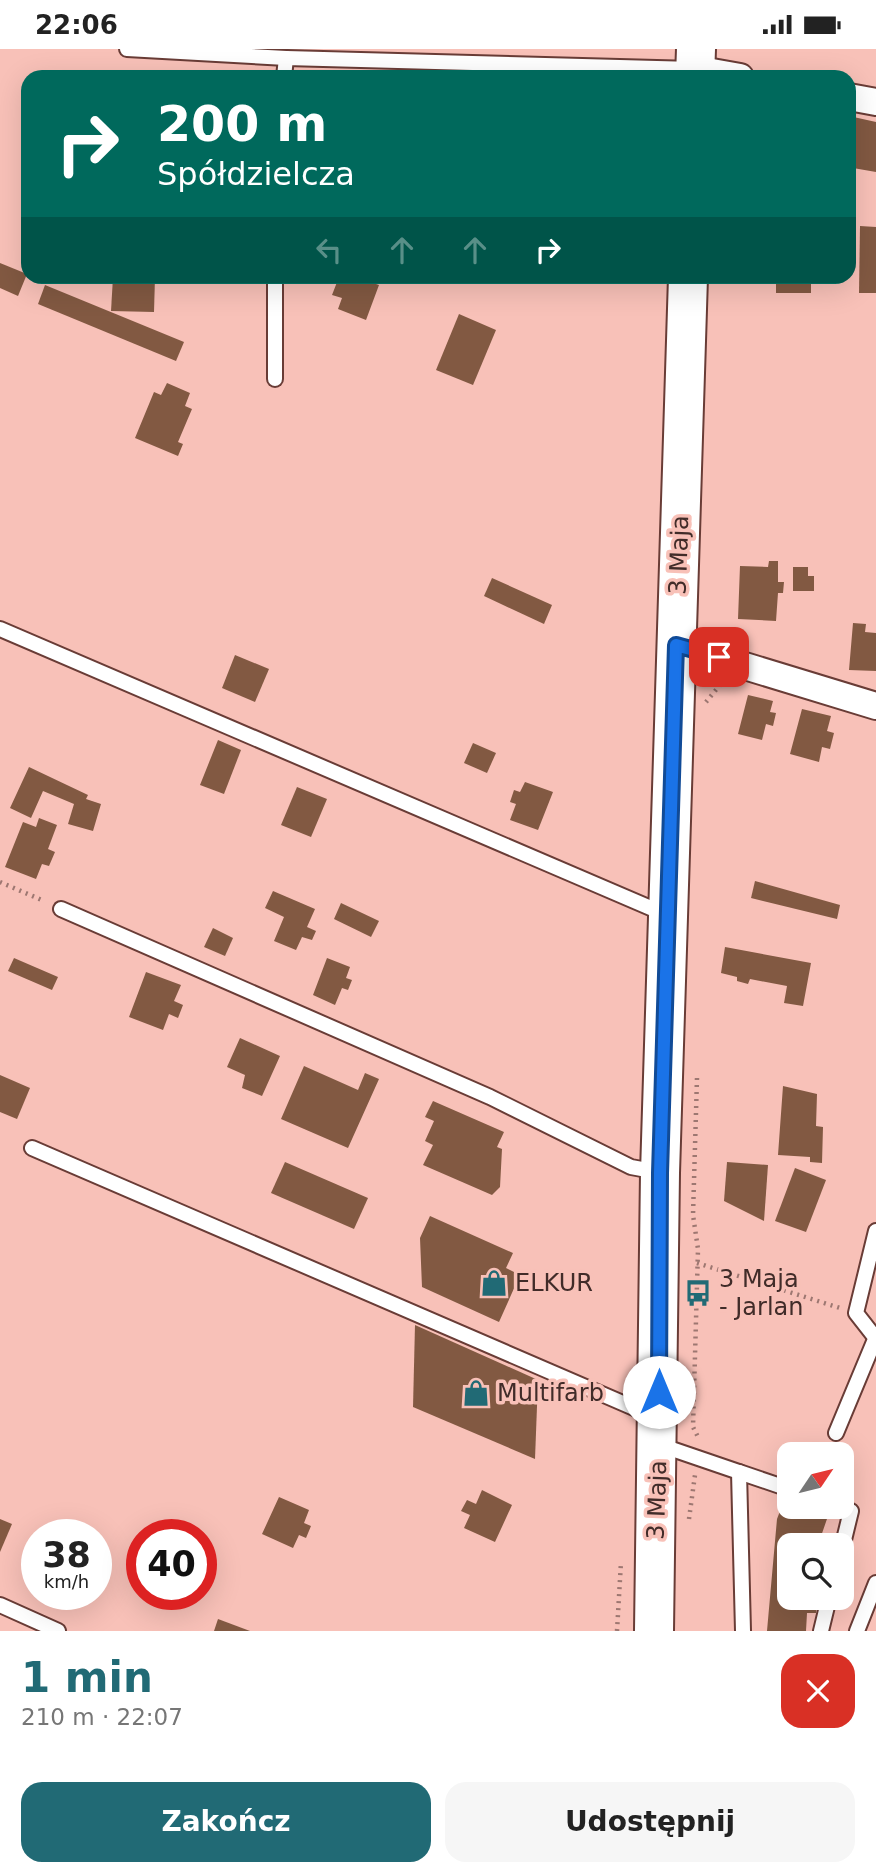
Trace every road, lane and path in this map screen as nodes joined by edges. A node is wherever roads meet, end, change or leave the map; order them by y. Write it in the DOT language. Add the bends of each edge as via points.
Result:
graph roads {
  1 [pos="127,49"];
  2 [pos="286,58"];
  3 [pos="695,65"];
  4 [pos="285,70"];
  5 [pos="714,70"];
  6 [pos="856,98"];
  7 [pos="876,102"];
  8 [pos="275,284"];
  9 [pos="688,284"];
  10 [pos="275,379"];
  11 [pos="0,629"];
  12 [pos="676,645"];
  13 [pos="876,706"];
  14 [pos="0,883"];
  15 [pos="61,909"];
  16 [pos="668,916"];
  17 [pos="697,1073"];
  18 [pos="32,1148"];
  19 [pos="660,1173"];
  20 [pos="876,1231"];
  21 [pos="697,1263"];
  22 [pos="856,1313"];
  23 [pos="875,1336"];
  24 [pos="659,1432"];
  25 [pos="836,1433"];
  26 [pos="697,1458"];
  27 [pos="740,1472"];
  28 [pos="777,1485"];
  29 [pos="688,1533"];
  30 [pos="876,1583"];
  31 [pos="0,1605"];
  32 [pos="827,1610"];
  33 [pos="58,1631"];
  34 [pos="653,1631"];
  35 [pos="743,1631"];
  36 [pos="821,1631"];
  37 [pos="857,1631"];
  1 -- 2 [label="lane"];
  2 -- 3 [label="lane"];
  2 -- 4 [label="lane"];
  3 -- 5 [label="street"];
  6 -- 7 [label="street"];
  8 -- 10 [label="lane"];
  9 -- 12 [label="street, 3 Maja"];
  11 -- 16 [label="lane"];
  12 -- 13 [label="street"];
  12 -- 16 [label="street, 3 Maja"];
  14 -- 15 [label="path"];
  15 -- 19 [label="lane" via="490,1097 631,1167"];
  16 -- 19 [label="street, 3 Maja"];
  17 -- 21 [label="path" via="693,1215"];
  18 -- 24 [label="lane"];
  19 -- 24 [label="street, 3 Maja"];
  20 -- 22 [label="lane"];
  21 -- 22 [label="path"];
  21 -- 26 [label="path" via="693,1427 699,1438"];
  22 -- 23 [label="lane"];
  23 -- 25 [label="lane"];
  24 -- 26 [label="lane"];
  24 -- 34 [label="street, 3 Maja"];
  26 -- 27 [label="lane"];
  26 -- 29 [label="path"];
  27 -- 28 [label="lane"];
  27 -- 35 [label="lane"];
  30 -- 37 [label="lane"];
  31 -- 33 [label="lane"];
  32 -- 36 [label="lane"];
}
